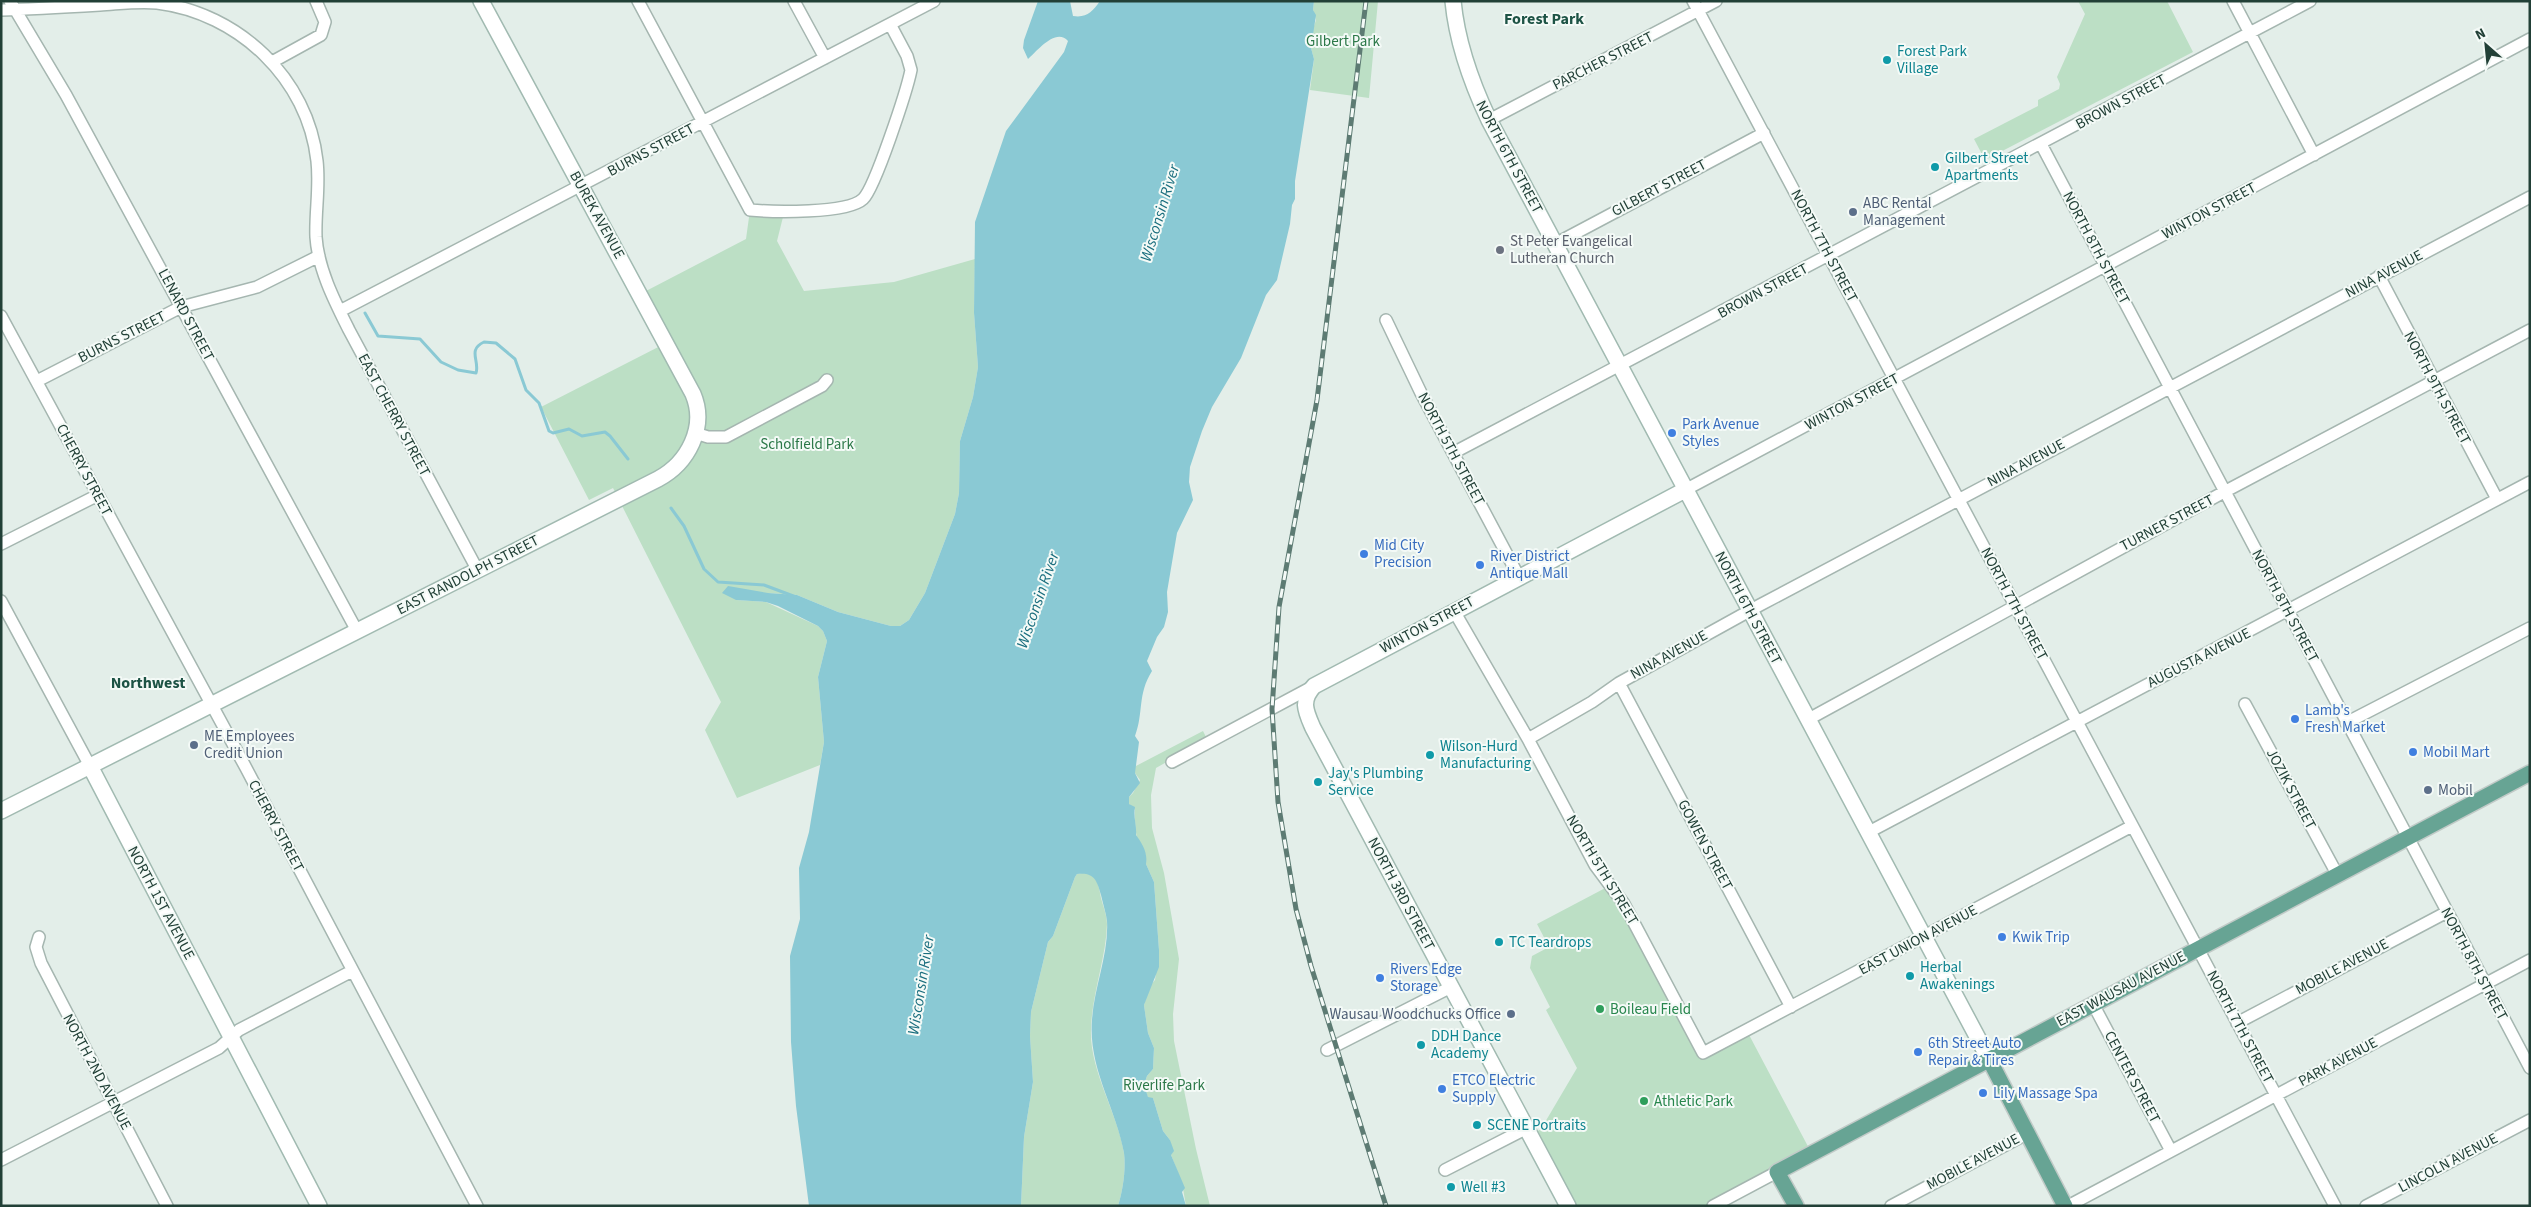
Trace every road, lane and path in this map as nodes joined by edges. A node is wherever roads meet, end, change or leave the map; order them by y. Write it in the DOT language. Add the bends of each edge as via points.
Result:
graph roads {
  1 [pos="316,1"];
  2 [pos="481,1"];
  3 [pos="638,1"];
  4 [pos="794,1"];
  5 [pos="934,1"];
  6 [pos="1453,1"];
  7 [pos="1716,1"];
  8 [pos="2233,1"];
  9 [pos="2310,1"];
  10 [pos="149,2"];
  11 [pos="13,5"];
  12 [pos="1696,6"];
  13 [pos="1,10"];
  14 [pos="890,24"];
  15 [pos="2250,33"];
  16 [pos="2530,39"];
  17 [pos="825,58"];
  18 [pos="272,62"];
  19 [pos="1489,120"];
  20 [pos="703,123"];
  21 [pos="1764,133"];
  22 [pos="2041,144"];
  23 [pos="2314,155"];
  24 [pos="581,187"];
  25 [pos="2530,197"];
  26 [pos="1555,244"];
  27 [pos="1830,255"];
  28 [pos="319,256"];
  29 [pos="2106,266"];
  30 [pos="2379,276"];
  31 [pos="181,307"];
  32 [pos="340,311"];
  33 [pos="1,316"];
  34 [pos="1386,320"];
  35 [pos="2530,330"];
  36 [pos="1620,367"];
  37 [pos="1895,379"];
  38 [pos="827,380"];
  39 [pos="37,381"];
  40 [pos="2433,382"];
  41 [pos="2169,387"];
  42 [pos="695,433"];
  43 [pos="1453,453"];
  44 [pos="2530,482"];
  45 [pos="1685,490"];
  46 [pos="2224,492"];
  47 [pos="98,495"];
  48 [pos="1958,499"];
  49 [pos="2497,500"];
  50 [pos="1,544"];
  51 [pos="477,570"];
  52 [pos="1519,577"];
  53 [pos="1,601"];
  54 [pos="2014,606"];
  55 [pos="1454,611"];
  56 [pos="1750,611"];
  57 [pos="2288,612"];
  58 [pos="2530,628"];
  59 [pos="357,631"];
  60 [pos="1618,682"];
  61 [pos="1314,686"];
  62 [pos="212,704"];
  63 [pos="2246,704"];
  64 [pos="1807,720"];
  65 [pos="2076,722"];
  66 [pos="2346,723"];
  67 [pos="1528,739"];
  68 [pos="1172,762"];
  69 [pos="90,766"];
  70 [pos="2530,773"];
  71 [pos="1,811"];
  72 [pos="2132,826"];
  73 [pos="1867,833"];
  74 [pos="2407,838"];
  75 [pos="2337,874"];
  76 [pos="2447,912"];
  77 [pos="39,937"];
  78 [pos="1923,938"];
  79 [pos="2198,949"];
  80 [pos="2530,960"];
  81 [pos="352,971"];
  82 [pos="2485,984"];
  83 [pos="1450,987"];
  84 [pos="2093,1004"];
  85 [pos="1791,1007"];
  86 [pos="2237,1023"];
  87 [pos="231,1036"];
  88 [pos="1327,1050"];
  89 [pos="1703,1053"];
  90 [pos="1989,1060"];
  91 [pos="2530,1068"];
  92 [pos="1944,1084"];
  93 [pos="2276,1095"];
  94 [pos="113,1103"];
  95 [pos="1890,1113"];
  96 [pos="2530,1120"];
  97 [pos="1526,1128"];
  98 [pos="2028,1133"];
  99 [pos="2171,1151"];
  100 [pos="1,1160"];
  101 [pos="1445,1170"];
  102 [pos="1777,1172"];
  103 [pos="1795,1205"];
  104 [pos="167,1206"];
  105 [pos="319,1206"];
  106 [pos="478,1206"];
  107 [pos="1568,1206"];
  108 [pos="1713,1206"];
  109 [pos="1891,1206"];
  110 [pos="2066,1206"];
  111 [pos="2335,1206"];
  112 [pos="2366,1206"];
  1 -- 18 [label="street" via="324,22 321,35"];
  2 -- 24 [label="street, BUREK AVENUE"];
  3 -- 20 [label="street"];
  4 -- 17 [label="street"];
  5 -- 14 [label="street, BURNS STREET"];
  6 -- 19 [label="street, NORTH 6TH STREET" via="1467,67"];
  7 -- 12 [label="street, PARCHER STREET"];
  8 -- 15 [label="street"];
  9 -- 15 [label="street, BROWN STREET"];
  10 -- 11 [label="street, EAST CHERRY STREET"];
  10 -- 18 [label="street, EAST CHERRY STREET" via="183,8 220,23 245,38"];
  11 -- 13 [label="street, EAST CHERRY STREET"];
  11 -- 31 [label="street, LENARD STREET" via="66,95"];
  12 -- 19 [label="street, PARCHER STREET"];
  12 -- 21 [label="street, NORTH 7TH STREET"];
  14 -- 17 [label="street, BURNS STREET"];
  14 -- 20 [label="street" via="911,70 878,171 863,199 845,207 784,213 750,210"];
  15 -- 22 [label="street, BROWN STREET"];
  15 -- 23 [label="street"];
  16 -- 23 [label="street, WINTON STREET"];
  17 -- 20 [label="street, BURNS STREET"];
  18 -- 28 [label="street, EAST CHERRY STREET" via="298,102 315,146"];
  19 -- 26 [label="street, NORTH 6TH STREET"];
  20 -- 24 [label="street, BURNS STREET"];
  21 -- 26 [label="street, GILBERT STREET"];
  21 -- 27 [label="street, NORTH 7TH STREET"];
  22 -- 27 [label="street, BROWN STREET"];
  22 -- 29 [label="street, NORTH 8TH STREET"];
  23 -- 29 [label="street, WINTON STREET"];
  24 -- 32 [label="street, BURNS STREET"];
  24 -- 42 [label="street, BUREK AVENUE" via="693,394 698,409"];
  25 -- 30 [label="street, NINA AVENUE"];
  26 -- 36 [label="street, NORTH 6TH STREET"];
  27 -- 36 [label="street, BROWN STREET"];
  27 -- 37 [label="street, NORTH 7TH STREET"];
  28 -- 31 [label="street, BURNS STREET" via="258,288"];
  28 -- 32 [label="street, EAST CHERRY STREET"];
  29 -- 37 [label="street, WINTON STREET"];
  29 -- 41 [label="street, NORTH 8TH STREET"];
  30 -- 40 [label="street, NORTH 9TH STREET"];
  30 -- 41 [label="street, NINA AVENUE"];
  31 -- 39 [label="street, BURNS STREET"];
  31 -- 59 [label="street, LENARD STREET"];
  32 -- 51 [label="street, EAST CHERRY STREET"];
  33 -- 39 [label="street, CHERRY STREET"];
  34 -- 43 [label="street, NORTH 5TH STREET"];
  35 -- 40 [label="street, TURNER STREET"];
  36 -- 43 [label="street, BROWN STREET"];
  36 -- 45 [label="street, NORTH 6TH STREET"];
  37 -- 45 [label="street, WINTON STREET"];
  37 -- 48 [label="street, NORTH 7TH STREET"];
  38 -- 42 [label="street" via="802,398 726,437"];
  39 -- 47 [label="street, CHERRY STREET"];
  40 -- 46 [label="street, TURNER STREET"];
  40 -- 49 [label="street, NORTH 9TH STREET"];
  41 -- 46 [label="street, NORTH 8TH STREET"];
  41 -- 48 [label="street, NINA AVENUE"];
  42 -- 51 [label="street, EAST RANDOLPH STREET" via="688,452 668,474"];
  43 -- 52 [label="street, NORTH 5TH STREET"];
  44 -- 49 [label="street, AUGUSTA AVENUE"];
  45 -- 52 [label="street, WINTON STREET"];
  45 -- 56 [label="street, NORTH 6TH STREET"];
  46 -- 54 [label="street, TURNER STREET"];
  46 -- 57 [label="street, NORTH 8TH STREET"];
  47 -- 50 [label="street"];
  47 -- 62 [label="street, CHERRY STREET"];
  48 -- 54 [label="street, NORTH 7TH STREET"];
  48 -- 56 [label="street, NINA AVENUE"];
  49 -- 57 [label="street, AUGUSTA AVENUE"];
  51 -- 59 [label="street, EAST RANDOLPH STREET"];
  52 -- 55 [label="street, WINTON STREET"];
  53 -- 69 [label="street, NORTH 1ST AVENUE"];
  54 -- 64 [label="street, TURNER STREET"];
  54 -- 65 [label="street, NORTH 7TH STREET"];
  55 -- 61 [label="street, WINTON STREET"];
  55 -- 67 [label="street, NORTH 5TH STREET"];
  56 -- 60 [label="street, NINA AVENUE"];
  56 -- 64 [label="street, NORTH 6TH STREET"];
  57 -- 65 [label="street, AUGUSTA AVENUE"];
  57 -- 66 [label="street, NORTH 8TH STREET"];
  58 -- 66 [label="street"];
  59 -- 62 [label="street, EAST RANDOLPH STREET"];
  60 -- 67 [label="street, NINA AVENUE" via="1592,702"];
  60 -- 85 [label="street, GOWEN STREET"];
  61 -- 68 [label="street, WINTON STREET"];
  61 -- 83 [label="street, NORTH 3RD STREET" via="1304,701 1307,714"];
  62 -- 69 [label="street, EAST RANDOLPH STREET"];
  62 -- 81 [label="street, CHERRY STREET"];
  63 -- 75 [label="street, JOZIK STREET"];
  64 -- 73 [label="street, NORTH 6TH STREET"];
  65 -- 72 [label="street, NORTH 7TH STREET"];
  65 -- 73 [label="street, AUGUSTA AVENUE"];
  66 -- 74 [label="street, NORTH 8TH STREET"];
  67 -- 89 [label="street, NORTH 5TH STREET" via="1595,865 1624,904"];
  69 -- 71 [label="street, EAST RANDOLPH STREET"];
  69 -- 87 [label="street, NORTH 1ST AVENUE"];
  70 -- 74 [label="main road, EAST WAUSAU AVENUE"];
  72 -- 78 [label="street, EAST UNION AVENUE"];
  72 -- 79 [label="street, NORTH 7TH STREET"];
  73 -- 78 [label="street, NORTH 6TH STREET"];
  74 -- 75 [label="main road, EAST WAUSAU AVENUE"];
  74 -- 76 [label="street, NORTH 8TH STREET"];
  75 -- 79 [label="main road, EAST WAUSAU AVENUE"];
  76 -- 82 [label="street, NORTH 8TH STREET"];
  76 -- 86 [label="street, MOBILE AVENUE"];
  77 -- 94 [label="street, NORTH 2ND AVENUE" via="36,951 40,963"];
  78 -- 85 [label="street, EAST UNION AVENUE"];
  78 -- 90 [label="street, NORTH 6TH STREET"];
  79 -- 84 [label="main road, EAST WAUSAU AVENUE"];
  79 -- 86 [label="street, NORTH 7TH STREET"];
  80 -- 82 [label="street, PARK AVENUE"];
  81 -- 87 [label="street"];
  81 -- 106 [label="street, CHERRY STREET"];
  82 -- 91 [label="street, NORTH 8TH STREET"];
  82 -- 93 [label="street, PARK AVENUE"];
  83 -- 88 [label="street"];
  83 -- 97 [label="street, NORTH 3RD STREET"];
  84 -- 90 [label="main road, EAST WAUSAU AVENUE"];
  84 -- 99 [label="street, CENTER STREET"];
  85 -- 89 [label="street, EAST UNION AVENUE"];
  86 -- 93 [label="street, NORTH 7TH STREET"];
  87 -- 94 [label="street" via="219,1048"];
  87 -- 105 [label="street, NORTH 1ST AVENUE"];
  90 -- 92 [label="main road, EAST WAUSAU AVENUE"];
  90 -- 98 [label="main road, NORTH 6TH STREET"];
  92 -- 95 [label="main road, EAST WAUSAU AVENUE"];
  92 -- 98 [label="main road" via="1976,1070 1987,1072 2017,1123"];
  93 -- 99 [label="street, PARK AVENUE"];
  93 -- 111 [label="street, NORTH 7TH STREET"];
  94 -- 100 [label="street"];
  94 -- 104 [label="street, NORTH 2ND AVENUE"];
  95 -- 102 [label="main road, EAST WAUSAU AVENUE"];
  95 -- 103 [label="main road" via="1792,1170 1788,1174 1788,1183"];
  96 -- 112 [label="street, LINCOLN AVENUE"];
  97 -- 101 [label="street"];
  97 -- 107 [label="street, NORTH 3RD STREET"];
  98 -- 109 [label="street, MOBILE AVENUE"];
  98 -- 110 [label="main road, NORTH 6TH STREET"];
  99 -- 110 [label="street, PARK AVENUE"];
  102 -- 103 [label="main road"];
  102 -- 108 [label="street, EAST WAUSAU AVENUE"];
}
